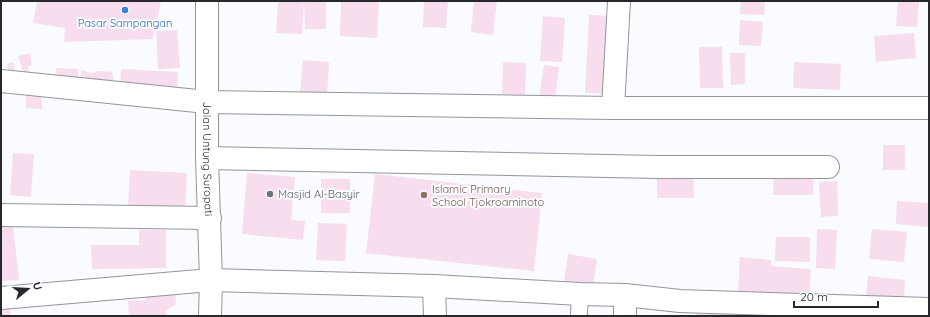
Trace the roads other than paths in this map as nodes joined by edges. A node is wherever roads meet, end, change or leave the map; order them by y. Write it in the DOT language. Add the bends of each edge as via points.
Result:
graph roads {
  1 [pos="207,1"];
  2 [pos="619,1"];
  3 [pos="1,81"];
  4 [pos="207,102"];
  5 [pos="613,108"];
  6 [pos="929,108"];
  7 [pos="207,158"];
  8 [pos="828,167"];
  9 [pos="1,215"];
  10 [pos="210,218"];
  11 [pos="211,280"];
  12 [pos="434,286"];
  13 [pos="580,294"];
  14 [pos="1,298"];
  15 [pos="625,306"];
  16 [pos="681,308"];
  17 [pos="929,309"];
  18 [pos="210,316"];
  19 [pos="435,316"];
  20 [pos="579,316"];
  1 -- 4 [label="street, Jalan Untung Suropati"];
  2 -- 5 [label="street"];
  3 -- 4 [label="street"];
  4 -- 5 [label="street"];
  4 -- 7 [label="street, Jalan Untung Suropati"];
  5 -- 6 [label="street"];
  7 -- 8 [label="street" via="658,167"];
  7 -- 10 [label="street, Jalan Untung Suropati"];
  9 -- 10 [label="street"];
  10 -- 11 [label="street, Jalan Untung Suropati"];
  11 -- 12 [label="street"];
  11 -- 14 [label="street"];
  11 -- 18 [label="street, Jalan Untung Suropati"];
  12 -- 13 [label="street"];
  12 -- 19 [label="street"];
  13 -- 15 [label="street"];
  13 -- 20 [label="lane"];
  15 -- 16 [label="street"];
  16 -- 17 [label="street"];
}
